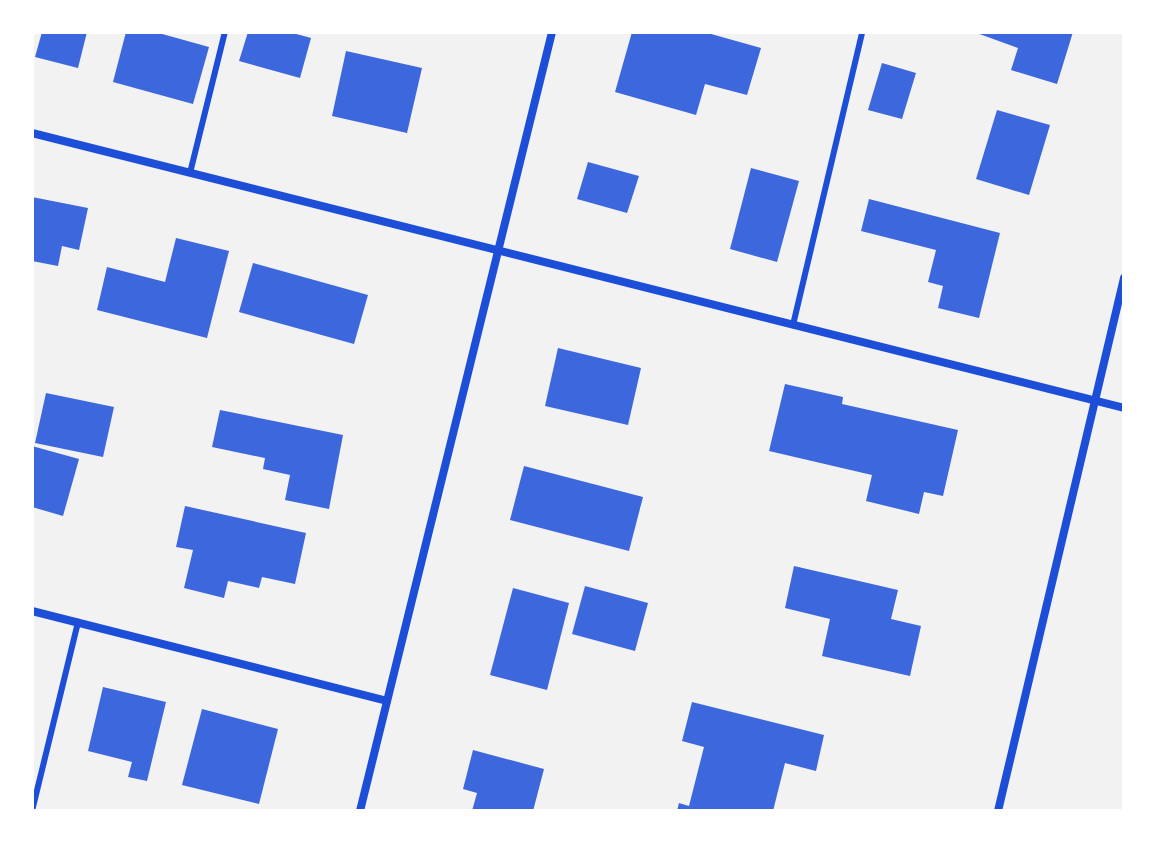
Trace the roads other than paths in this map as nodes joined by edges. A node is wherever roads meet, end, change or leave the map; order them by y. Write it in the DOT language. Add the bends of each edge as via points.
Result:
graph roads {
  1 [pos="225,32"];
  2 [pos="552,32"];
  3 [pos="862,32"];
  4 [pos="32,133"];
  5 [pos="190,173"];
  6 [pos="498,250"];
  7 [pos="1124,278"];
  8 [pos="793,325"];
  9 [pos="1094,401"];
  10 [pos="1124,408"];
  11 [pos="32,611"];
  12 [pos="78,622"];
  13 [pos="387,701"];
  14 [pos="32,811"];
  15 [pos="360,811"];
  16 [pos="998,811"];
  1 -- 5 [label="lane"];
  2 -- 6 [label="street"];
  3 -- 8 [label="lane"];
  4 -- 5 [label="street"];
  5 -- 6 [label="street"];
  6 -- 8 [label="street"];
  6 -- 13 [label="street"];
  7 -- 9 [label="street"];
  8 -- 9 [label="street"];
  9 -- 10 [label="street"];
  9 -- 16 [label="street"];
  11 -- 12 [label="street"];
  12 -- 13 [label="street"];
  12 -- 14 [label="lane"];
  13 -- 15 [label="street"];
}
